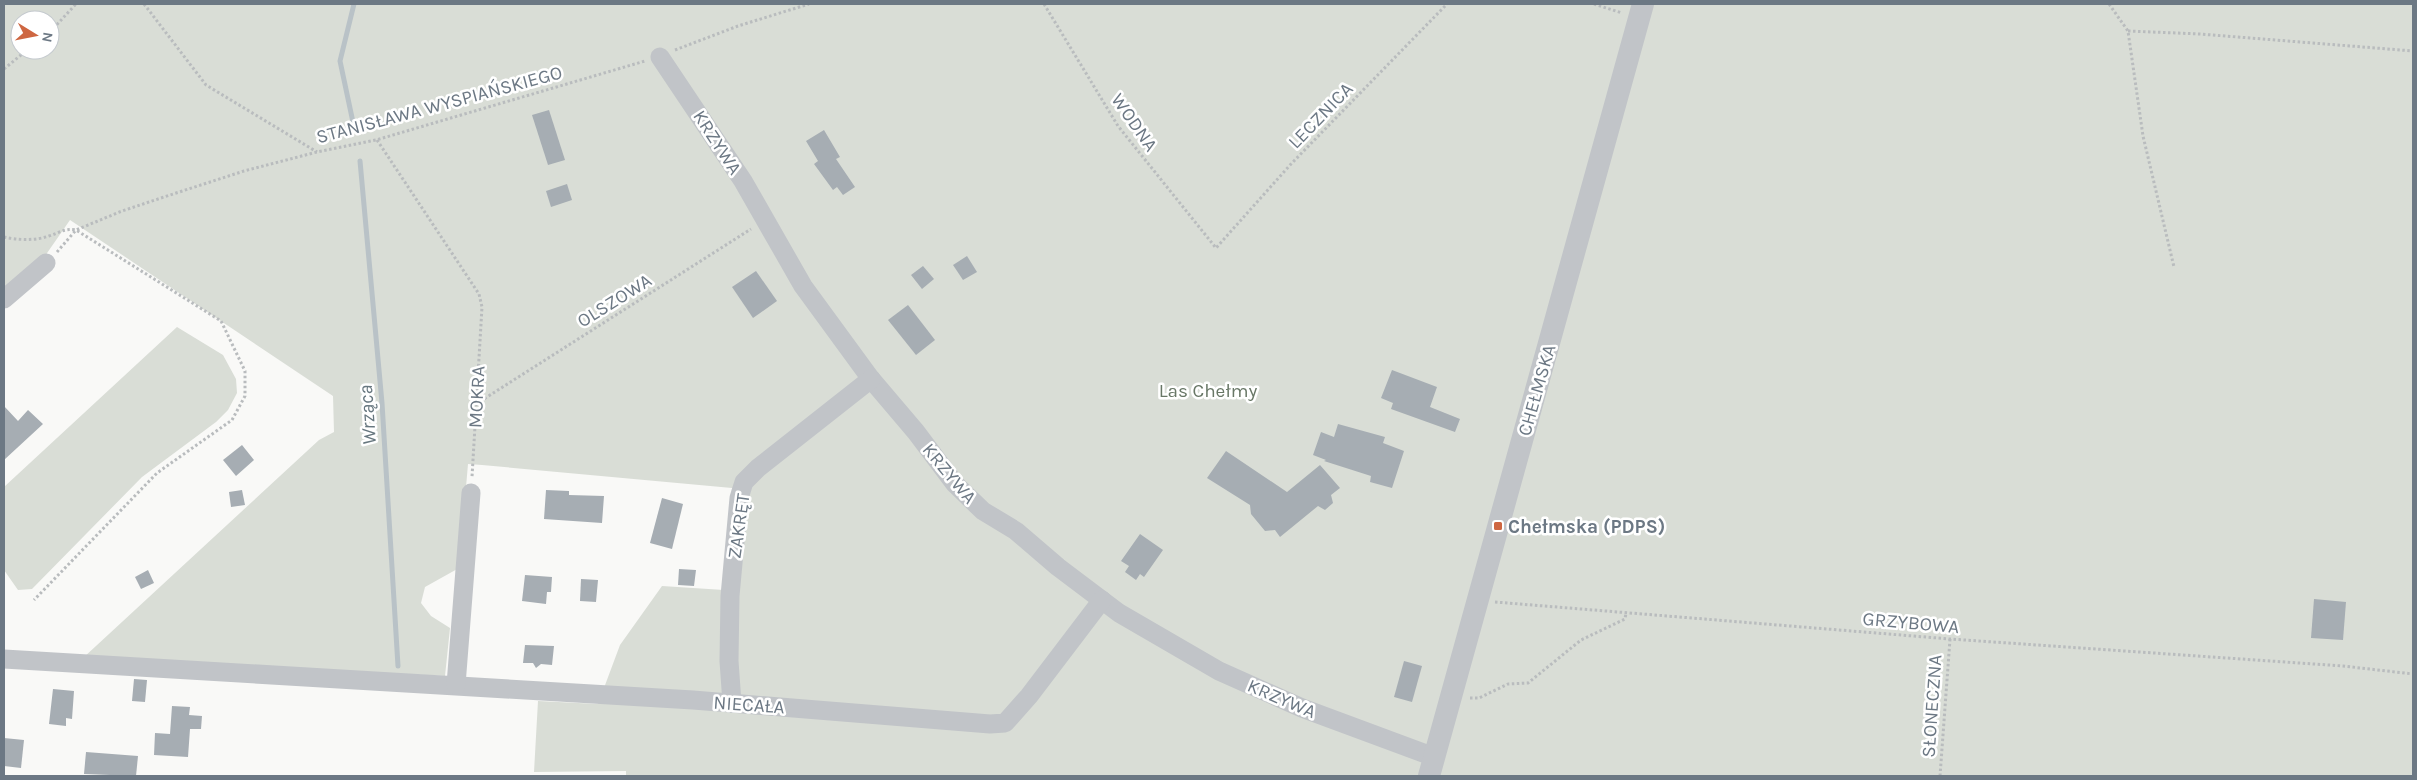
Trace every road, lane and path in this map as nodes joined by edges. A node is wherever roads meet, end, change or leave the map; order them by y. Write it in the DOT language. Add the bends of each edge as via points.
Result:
graph roads {
  1 [pos="76,4"];
  2 [pos="144,4"];
  3 [pos="809,4"];
  4 [pos="1044,4"];
  5 [pos="1447,4"];
  6 [pos="1594,4"];
  7 [pos="2109,4"];
  8 [pos="1641,11"];
  9 [pos="60,21"];
  10 [pos="2128,31"];
  11 [pos="2413,51"];
  12 [pos="660,57"];
  13 [pos="14,60"];
  14 [pos="4,68"];
  15 [pos="376,140"];
  16 [pos="317,152"];
  17 [pos="766,219"];
  18 [pos="76,230"];
  19 [pos="4,236"];
  20 [pos="1216,248"];
  21 [pos="46,264"];
  22 [pos="2174,267"];
  23 [pos="4,300"];
  24 [pos="871,379"];
  25 [pos="476,404"];
  26 [pos="471,493"];
  27 [pos="34,600"];
  28 [pos="1102,600"];
  29 [pos="1477,600"];
  30 [pos="1626,612"];
  31 [pos="1950,639"];
  32 [pos="4,659"];
  33 [pos="2413,674"];
  34 [pos="456,684"];
  35 [pos="1462,701"];
  36 [pos="732,703"];
  37 [pos="1432,767"];
  38 [pos="1940,776"];
  1 -- 9 [label="path"];
  2 -- 16 [label="path" via="206,85"];
  3 -- 12 [label="path, STANISŁAWA WYSPIAŃSKIEGO" via="721,32"];
  4 -- 20 [label="path, WODNA" via="1118,126"];
  5 -- 20 [label="path, LECZNICA" via="1291,164"];
  6 -- 8 [label="path"];
  7 -- 10 [label="path"];
  8 -- 29 [label="street, CHEŁMSKA"];
  10 -- 11 [label="path"];
  10 -- 22 [label="path" via="2142,128"];
  12 -- 15 [label="path, STANISŁAWA WYSPIAŃSKIEGO"];
  12 -- 17 [label="street, KRZYWA"];
  13 -- 14 [label="path"];
  15 -- 16 [label="path, STANISŁAWA WYSPIAŃSKIEGO"];
  15 -- 25 [label="path, MOKRA" via="479,294 482,307"];
  16 -- 18 [label="path, STANISŁAWA WYSPIAŃSKIEGO" via="244,171 122,211"];
  17 -- 24 [label="street, KRZYWA" via="802,286"];
  17 -- 25 [label="path, OLSZOWA"];
  18 -- 19 [label="path, STANISŁAWA WYSPIAŃSKIEGO" via="32,239"];
  18 -- 21 [label="path"];
  18 -- 27 [label="path" via="221,321 245,371 245,390 232,420 158,473"];
  21 -- 23 [label="street"];
  24 -- 28 [label="street, KRZYWA" via="962,491"];
  24 -- 36 [label="street, ZAKRĘT" via="744,482 739,498 730,596"];
  25 -- 26 [label="path, MOKRA"];
  26 -- 34 [label="street"];
  28 -- 36 [label="street, NIECAŁA" via="1030,696 1005,723"];
  28 -- 37 [label="street, KRZYWA" via="1219,671"];
  29 -- 30 [label="path, GRZYBOWA"];
  29 -- 37 [label="street, CHEŁMSKA"];
  30 -- 31 [label="path, GRZYBOWA"];
  30 -- 35 [label="path" via="1625,619 1582,640 1528,683 1508,684 1479,698"];
  31 -- 33 [label="path, GRZYBOWA" via="2343,666"];
  31 -- 38 [label="path, SŁONECZNA"];
  32 -- 34 [label="street, NIECAŁA"];
  34 -- 36 [label="street, NIECAŁA"];
}
